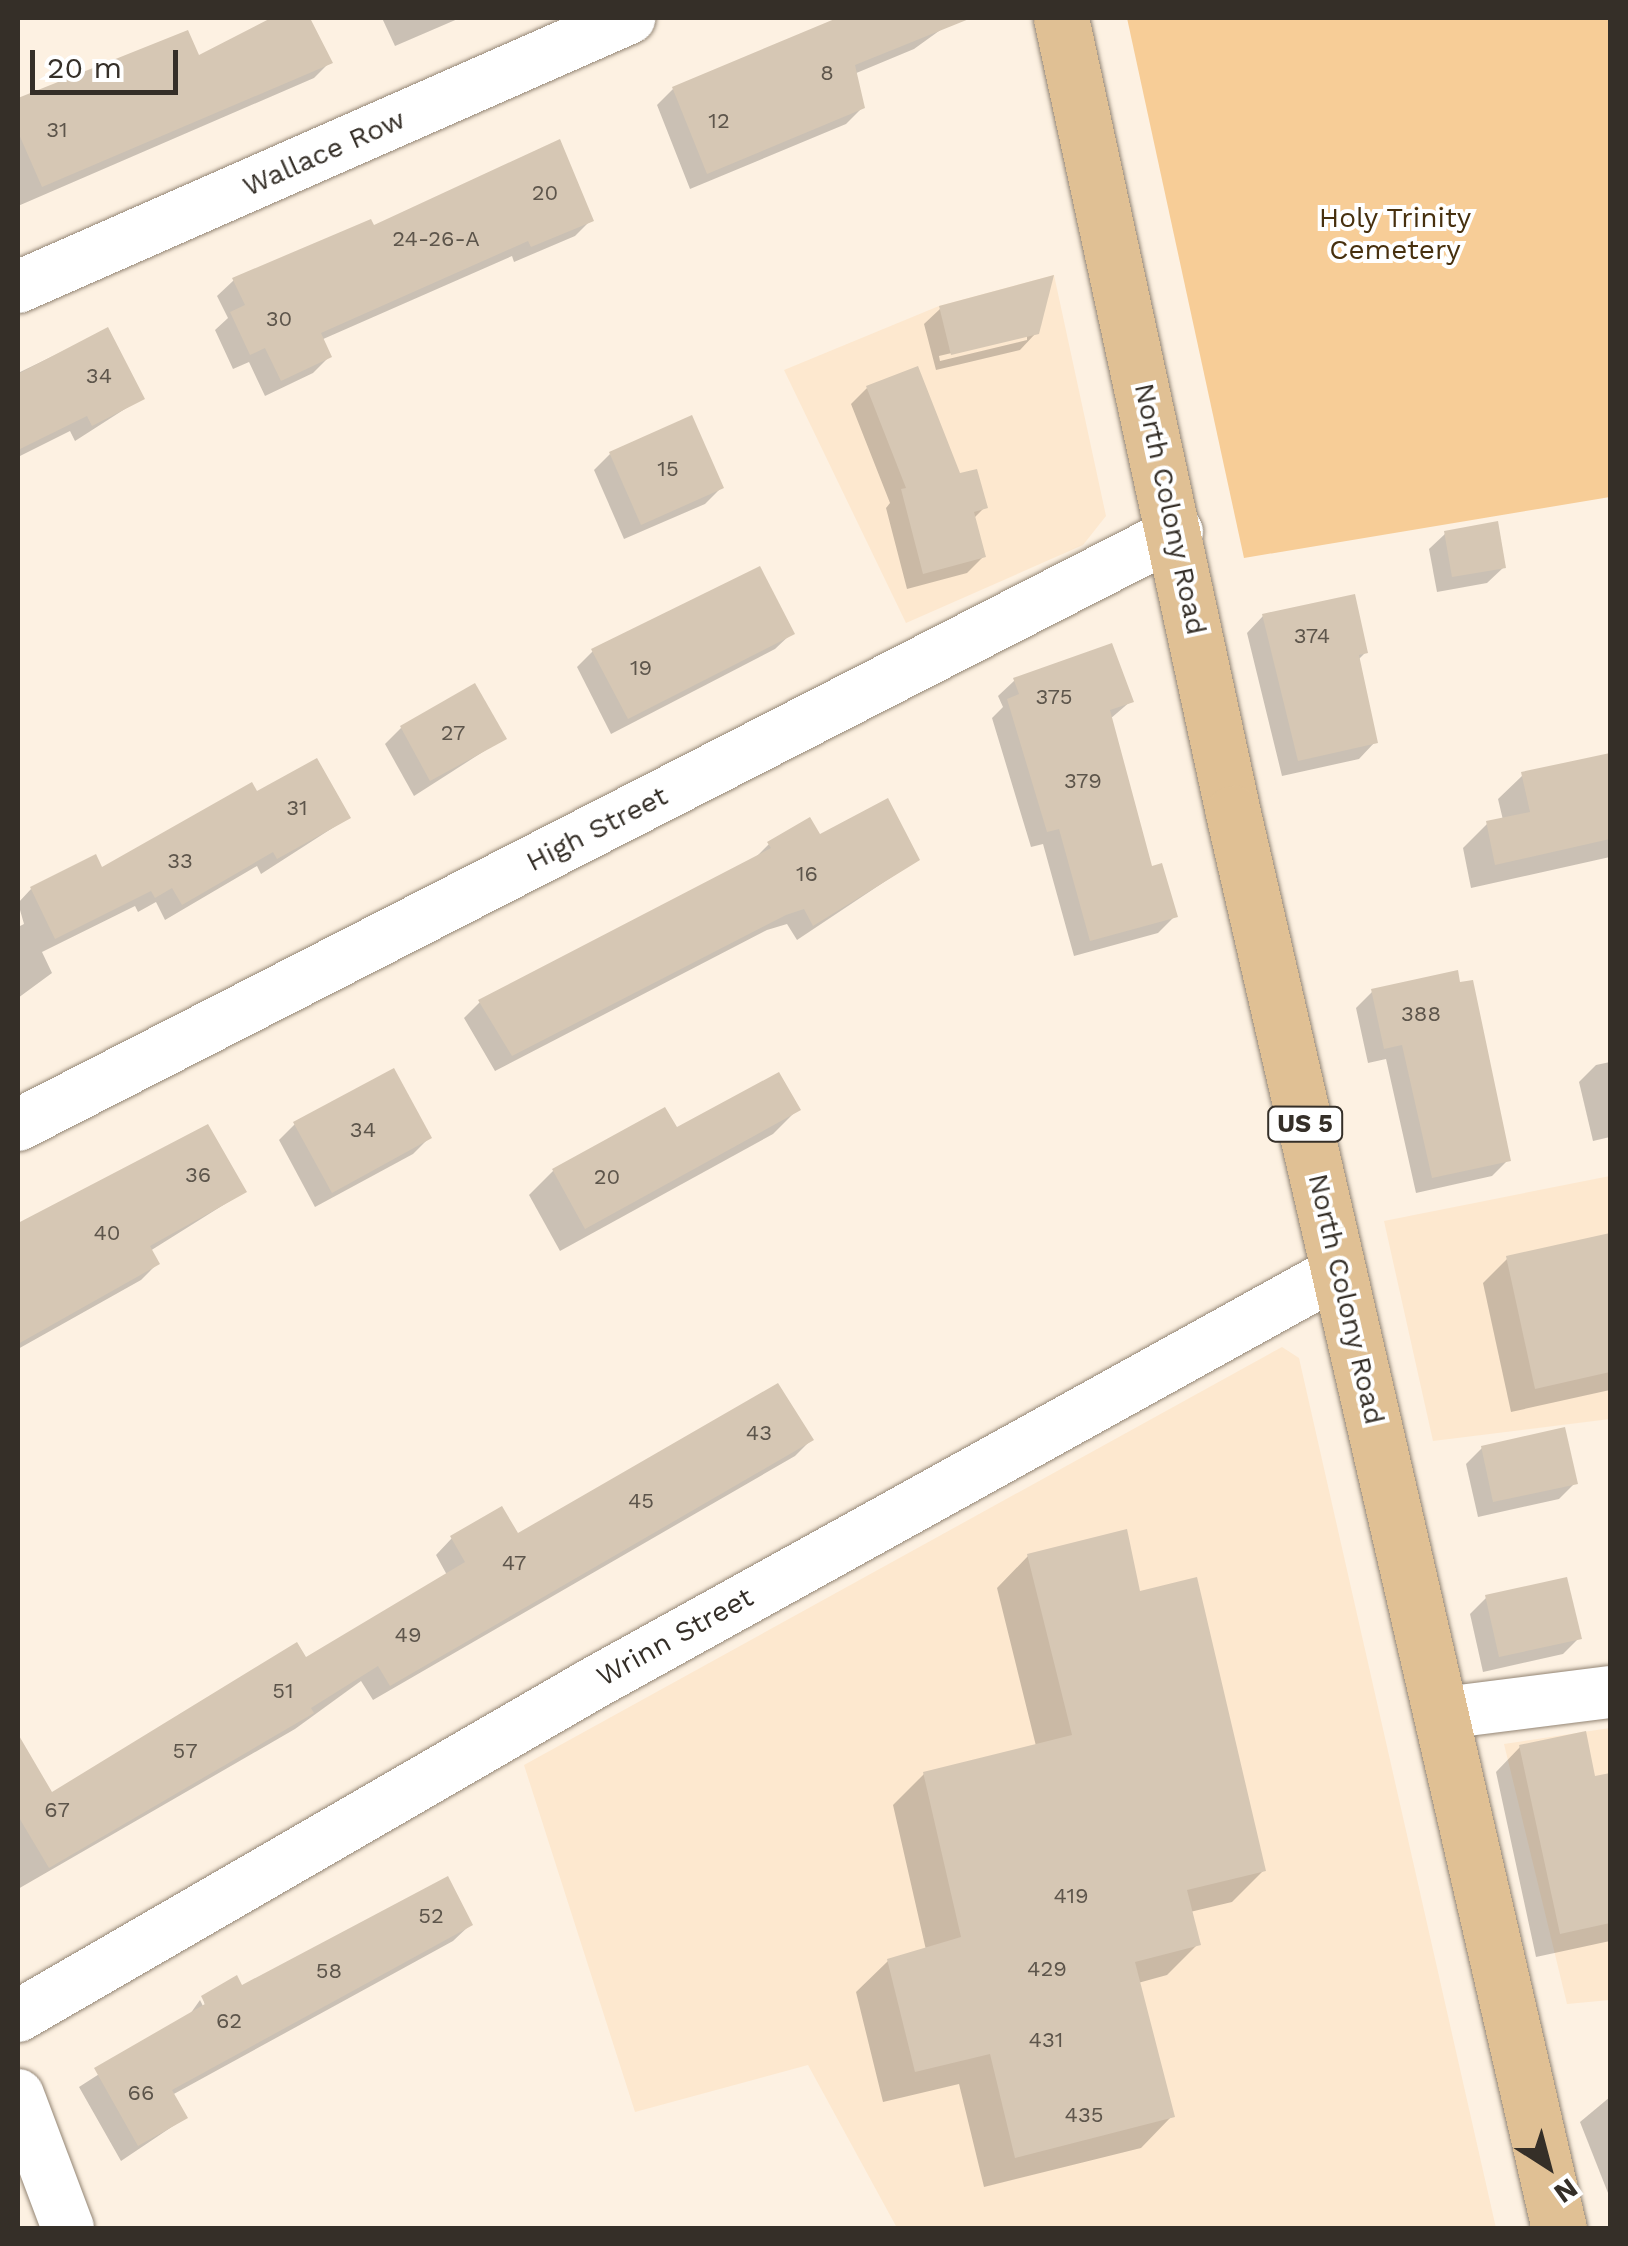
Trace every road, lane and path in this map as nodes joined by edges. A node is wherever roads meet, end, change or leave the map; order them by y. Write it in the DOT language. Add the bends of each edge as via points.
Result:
graph roads {
  1 [pos="629,18"];
  2 [pos="1061,18"];
  3 [pos="18,288"];
  4 [pos="1177,532"];
  5 [pos="18,1125"];
  6 [pos="1340,1270"];
  7 [pos="1610,1692"];
  8 [pos="1444,1713"];
  9 [pos="18,2016"];
  10 [pos="18,2095"];
  11 [pos="68,2228"];
  12 [pos="1558,2228"];
  1 -- 3 [label="street, Wallace Row"];
  2 -- 4 [label="main road, North Colony Road / US 5"];
  4 -- 5 [label="street, High Street"];
  4 -- 6 [label="main road, North Colony Road / US 5" via="1233,812"];
  6 -- 8 [label="main road, North Colony Road / US 5"];
  6 -- 9 [label="street, Wrinn Street" via="592,1684"];
  7 -- 8 [label="street"];
  8 -- 12 [label="main road, North Colony Road / US 5"];
  10 -- 11 [label="street"];
}
